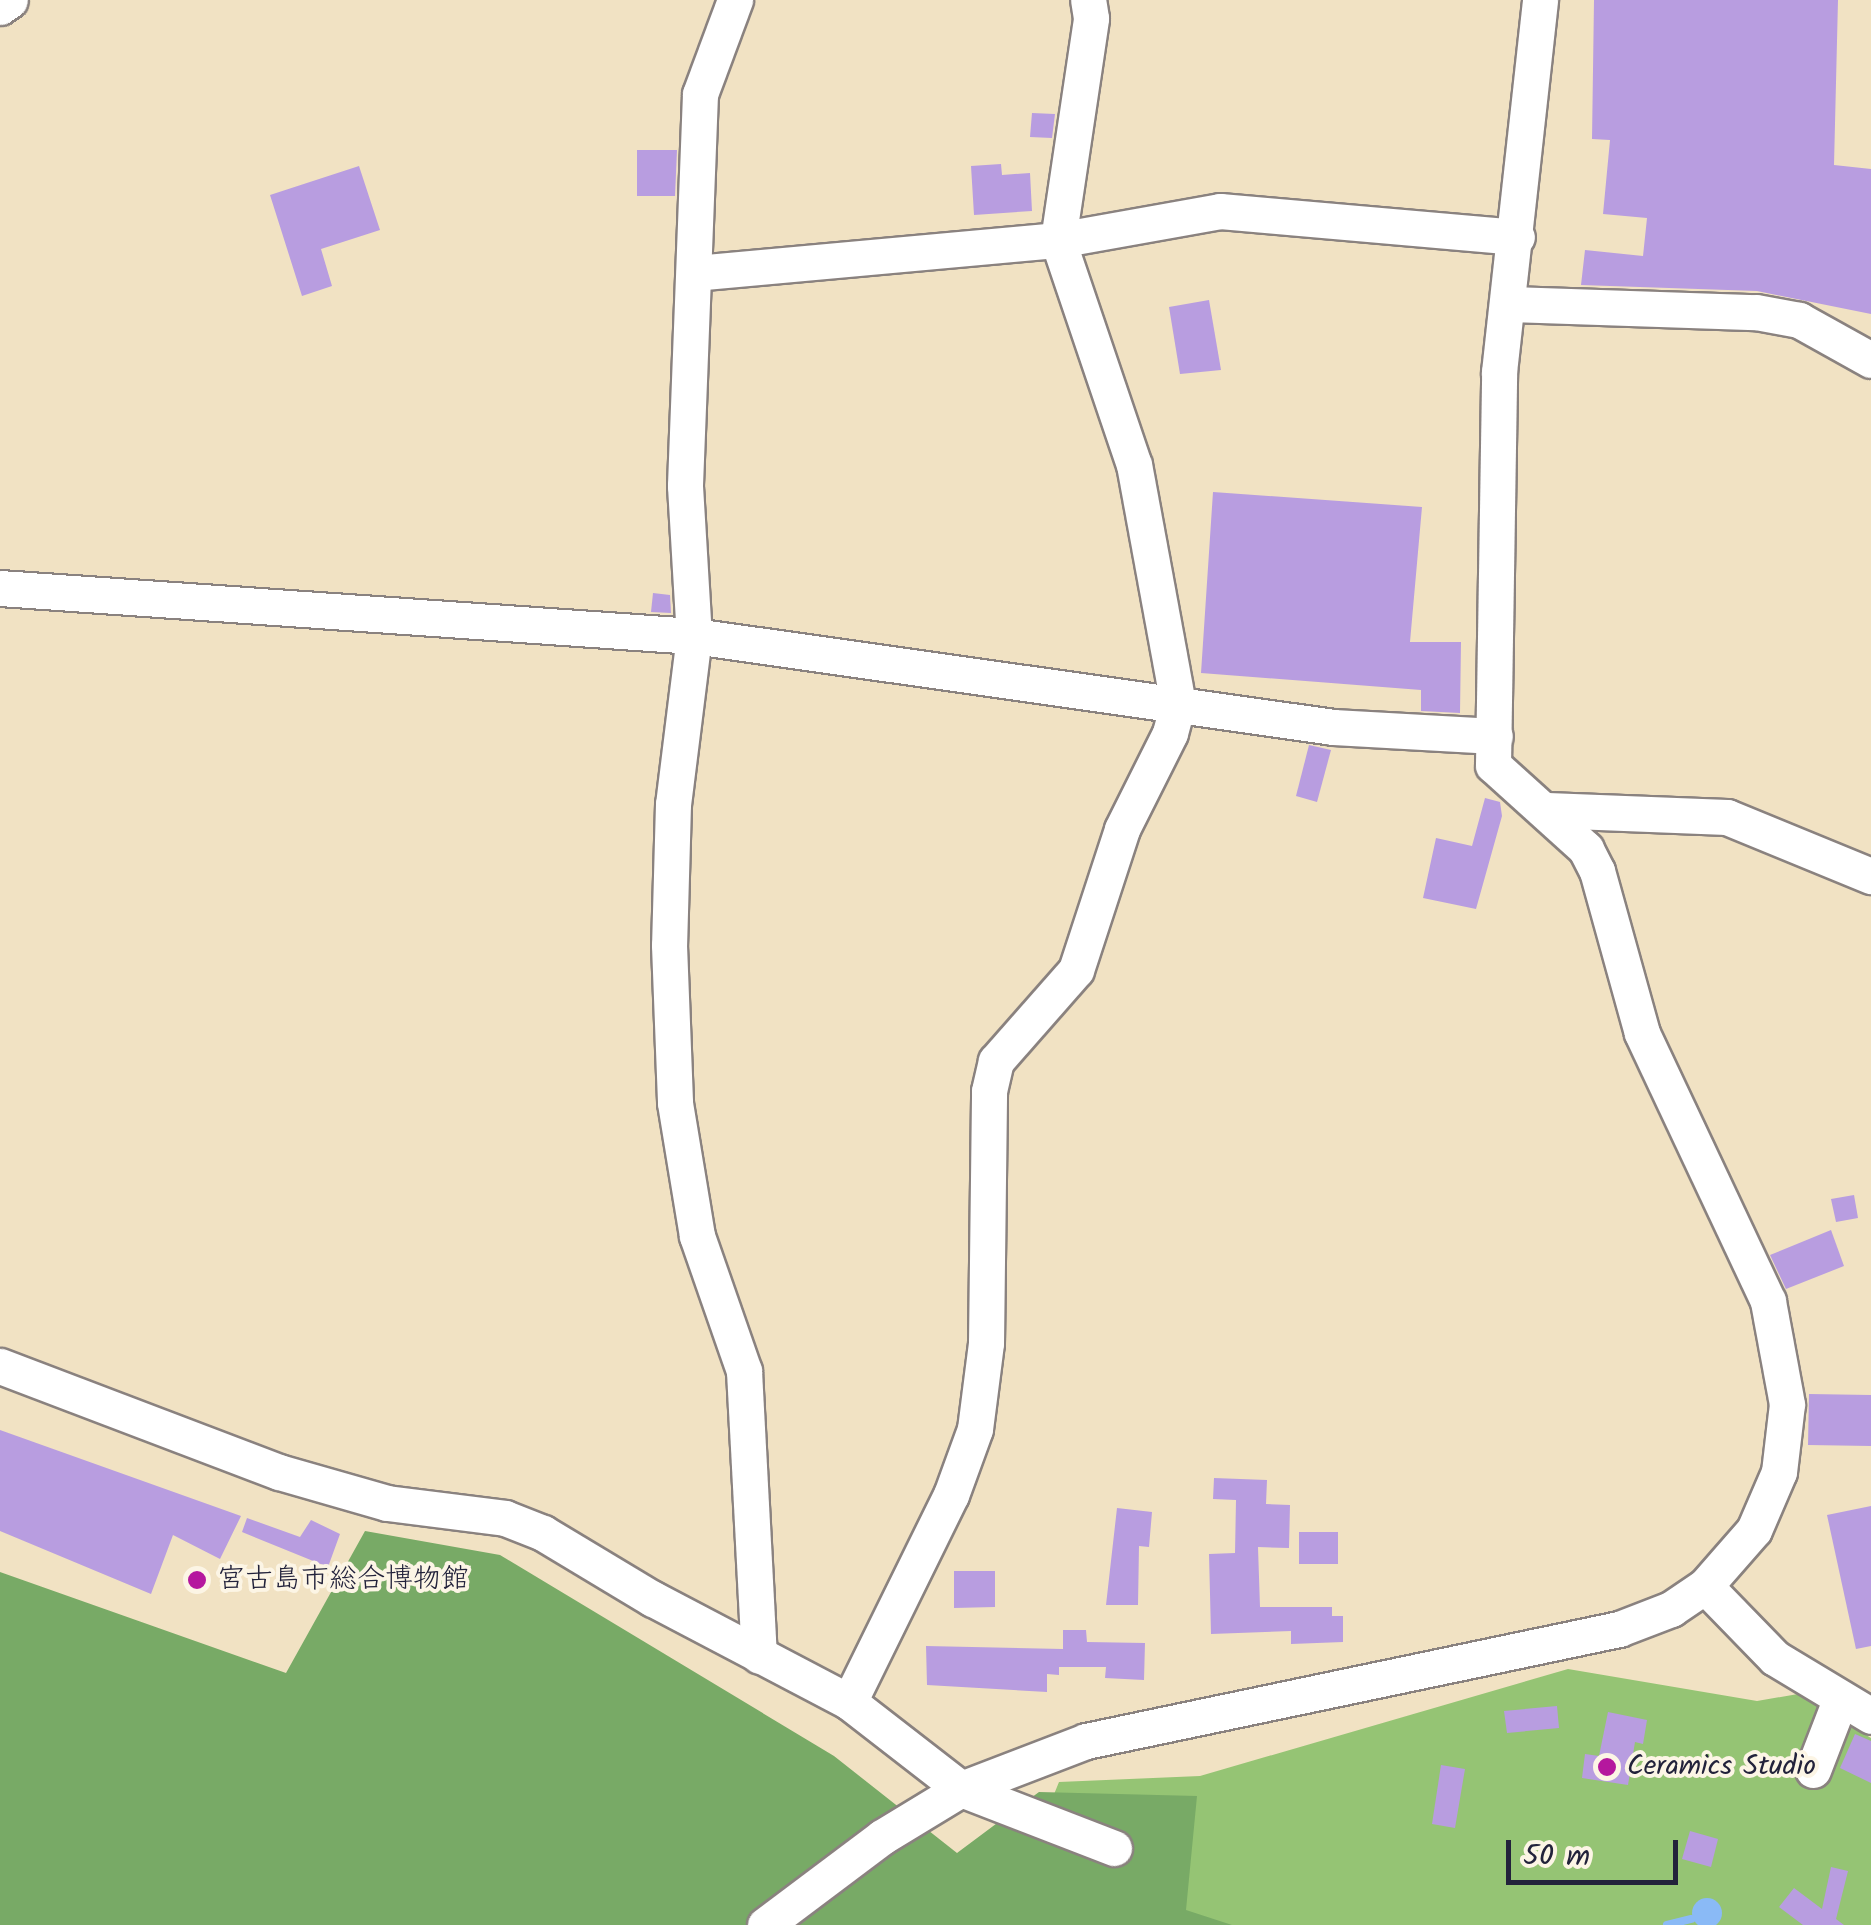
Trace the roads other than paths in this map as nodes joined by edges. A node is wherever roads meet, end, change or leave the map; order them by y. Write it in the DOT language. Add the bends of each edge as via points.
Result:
graph roads {
  1 [pos="10,0"];
  2 [pos="735,0"];
  3 [pos="1088,0"];
  4 [pos="1540,0"];
  5 [pos="0,7"];
  6 [pos="1517,237"];
  7 [pos="1058,240"];
  8 [pos="694,273"];
  9 [pos="1510,304"];
  10 [pos="1871,360"];
  11 [pos="0,588"];
  12 [pos="694,636"];
  13 [pos="1178,704"];
  14 [pos="1495,736"];
  15 [pos="1547,810"];
  16 [pos="1871,876"];
  17 [pos="0,1366"];
  18 [pos="1704,1586"];
  19 [pos="759,1656"];
  20 [pos="849,1702"];
  21 [pos="1856,1708"];
  22 [pos="1813,1770"];
  23 [pos="961,1789"];
  24 [pos="1114,1848"];
  25 [pos="765,1925"];
  1 -- 5 [label="street"];
  2 -- 8 [label="street" via="700,94"];
  3 -- 7 [label="street"];
  4 -- 6 [label="street"];
  6 -- 7 [label="street" via="1220,211"];
  6 -- 9 [label="street"];
  7 -- 8 [label="street"];
  7 -- 13 [label="street" via="1134,465"];
  8 -- 12 [label="street" via="685,486"];
  9 -- 10 [label="street" via="1756,312 1799,320"];
  9 -- 14 [label="street" via="1499,372"];
  11 -- 12 [label="street"];
  12 -- 13 [label="street"];
  12 -- 19 [label="street" via="673,804 675,1103 696,1236 744,1371"];
  13 -- 14 [label="street" via="1333,727"];
  13 -- 20 [label="street" via="1122,829 1076,970 996,1061 989,1092 986,1343 975,1430 951,1494"];
  14 -- 15 [label="street" via="1493,765"];
  15 -- 16 [label="street" via="1727,817"];
  15 -- 18 [label="street" via="1586,849 1597,871 1642,1033 1768,1301 1787,1404 1780,1472 1754,1530"];
  17 -- 19 [label="street" via="278,1472 387,1504 506,1518"];
  18 -- 21 [label="street" via="1774,1658"];
  18 -- 23 [label="street" via="1671,1610 1619,1630 1131,1729"];
  19 -- 20 [label="street"];
  20 -- 23 [label="street"];
  21 -- 22 [label="street"];
  23 -- 24 [label="street"];
  23 -- 25 [label="street"];
}
